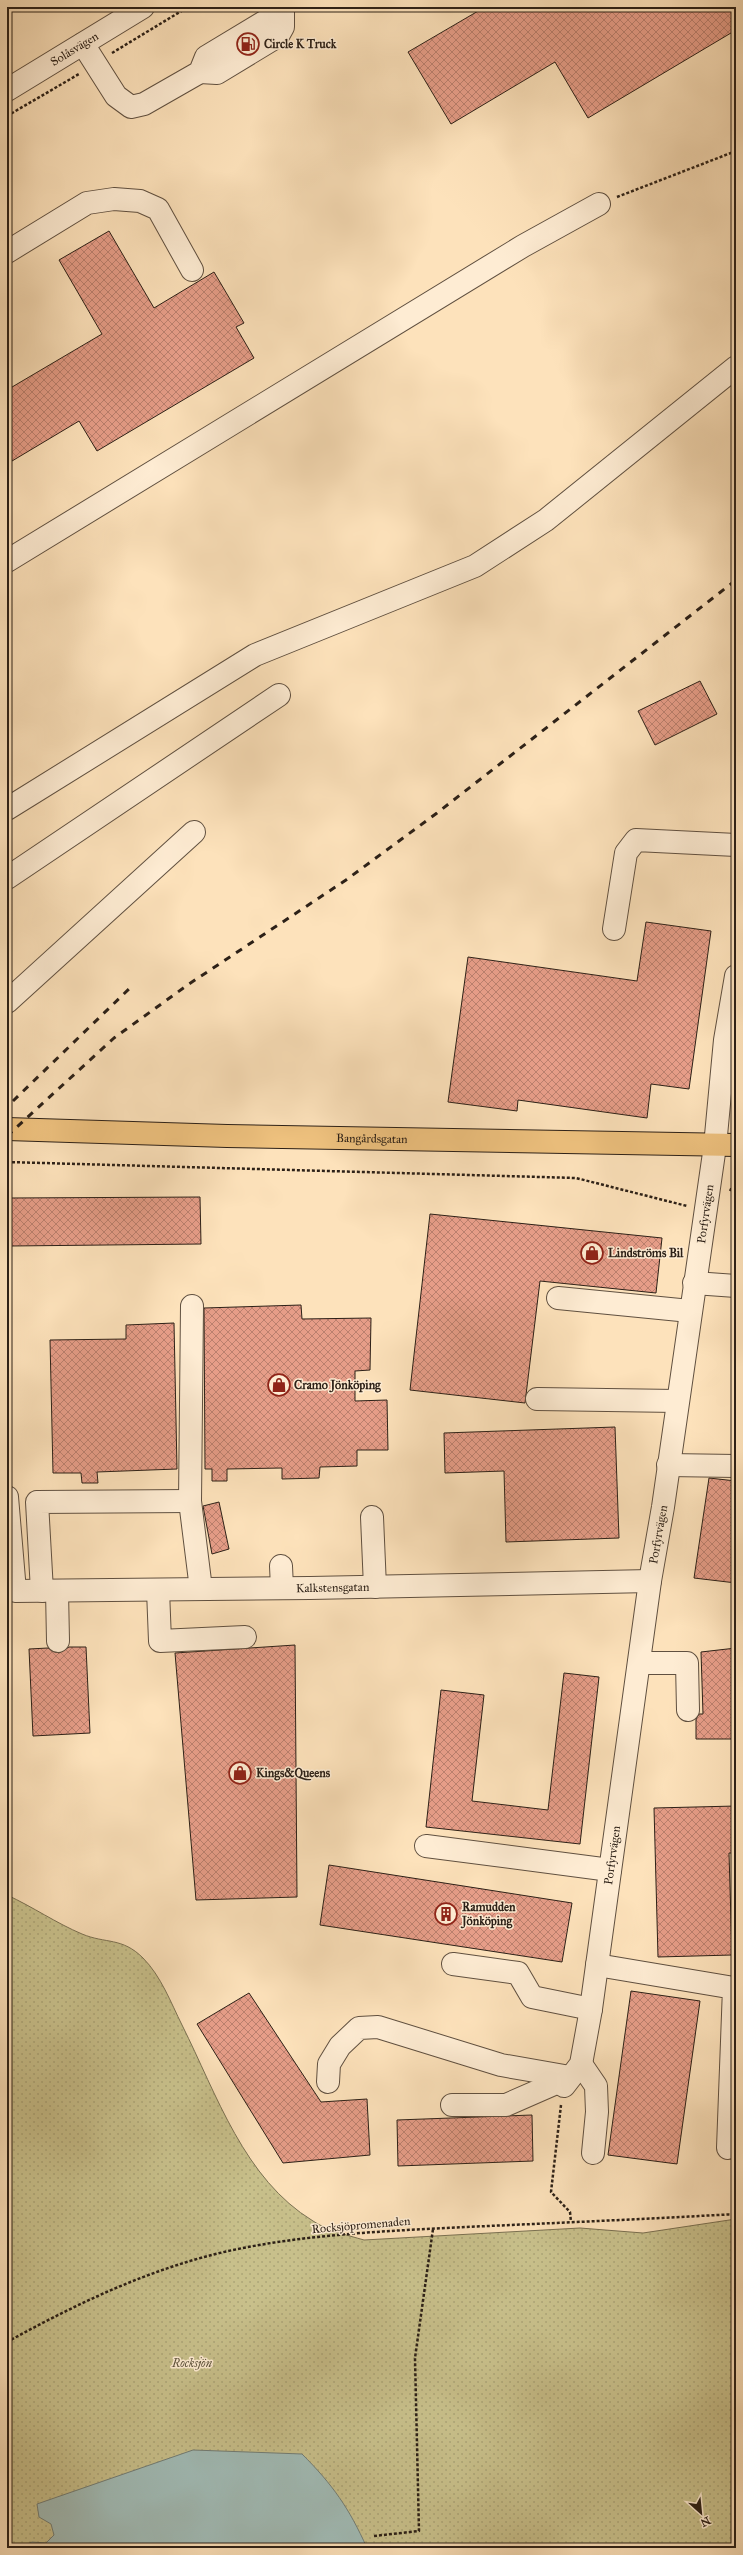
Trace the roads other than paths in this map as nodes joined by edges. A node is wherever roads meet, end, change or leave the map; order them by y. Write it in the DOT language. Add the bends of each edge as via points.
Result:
graph roads {
  1 [pos="137,8"];
  2 [pos="283,8"];
  3 [pos="83,44"];
  4 [pos="7,90"];
  5 [pos="599,204"];
  6 [pos="7,252"];
  7 [pos="192,270"];
  8 [pos="736,367"];
  9 [pos="7,561"];
  10 [pos="279,695"];
  11 [pos="7,809"];
  12 [pos="194,832"];
  13 [pos="736,845"];
  14 [pos="7,878"];
  15 [pos="614,929"];
  16 [pos="736,979"];
  17 [pos="7,1002"];
  18 [pos="7,1129"];
  19 [pos="736,1145"];
  20 [pos="715,1146"];
  21 [pos="694,1283"];
  22 [pos="736,1286"];
  23 [pos="558,1298"];
  24 [pos="192,1306"];
  25 [pos="690,1311"];
  26 [pos="537,1398"];
  27 [pos="677,1401"];
  28 [pos="668,1465"];
  29 [pos="736,1466"];
  30 [pos="7,1497"];
  31 [pos="190,1501"];
  32 [pos="372,1517"];
  33 [pos="281,1566"];
  34 [pos="650,1581"];
  35 [pos="375,1587"];
  36 [pos="282,1588"];
  37 [pos="201,1589"];
  38 [pos="158,1590"];
  39 [pos="50,1591"];
  40 [pos="244,1637"];
  41 [pos="58,1641"];
  42 [pos="639,1663"];
  43 [pos="688,1710"];
  44 [pos="426,1846"];
  45 [pos="610,1870"];
  46 [pos="453,1964"];
  47 [pos="597,1965"];
  48 [pos="735,1987"];
  49 [pos="592,2009"];
  50 [pos="734,2069"];
  51 [pos="572,2076"];
  52 [pos="328,2082"];
  53 [pos="452,2105"];
  54 [pos="728,2148"];
  55 [pos="593,2153"];
  1 -- 3 [label="street, Solåsvägen"];
  2 -- 3 [label="street" via="283,27 278,36 217,73 200,72 144,104 131,107 116,96"];
  3 -- 4 [label="street, Solåsvägen"];
  5 -- 9 [label="street" via="523,246"];
  6 -- 7 [label="street" via="87,203 114,199 140,201 158,209"];
  8 -- 11 [label="street" via="546,520 475,566 255,655"];
  10 -- 14 [label="street"];
  12 -- 17 [label="street"];
  13 -- 15 [label="street" via="636,840 626,853"];
  16 -- 20 [label="street, Porfyrvägen" via="725,1040"];
  18 -- 20 [label="main road, Bangårdsgatan"];
  19 -- 20 [label="main road, Bangårdsgatan"];
  20 -- 21 [label="street, Porfyrvägen"];
  21 -- 22 [label="street"];
  21 -- 25 [label="street, Porfyrvägen"];
  23 -- 25 [label="street"];
  24 -- 31 [label="street"];
  25 -- 27 [label="street, Porfyrvägen"];
  26 -- 27 [label="street"];
  27 -- 28 [label="street, Porfyrvägen"];
  28 -- 29 [label="street"];
  28 -- 34 [label="street, Porfyrvägen"];
  30 -- 39 [label="street, Kalkstensgatan" via="15,1591"];
  31 -- 37 [label="street"];
  31 -- 39 [label="street" via="37,1502"];
  32 -- 35 [label="street"];
  33 -- 36 [label="street"];
  34 -- 35 [label="street, Kalkstensgatan"];
  34 -- 42 [label="street, Porfyrvägen"];
  35 -- 36 [label="street, Kalkstensgatan"];
  36 -- 37 [label="street, Kalkstensgatan"];
  37 -- 38 [label="street, Kalkstensgatan"];
  38 -- 39 [label="street, Kalkstensgatan"];
  38 -- 40 [label="street" via="160,1641"];
  39 -- 41 [label="street"];
  42 -- 43 [label="street" via="688,1662"];
  42 -- 45 [label="street, Porfyrvägen"];
  44 -- 45 [label="street"];
  45 -- 47 [label="street, Porfyrvägen"];
  46 -- 49 [label="street" via="518,1973 532,1997"];
  47 -- 48 [label="street"];
  47 -- 49 [label="street, Porfyrvägen"];
  48 -- 50 [label="street"];
  49 -- 51 [label="street, Porfyrvägen"];
  50 -- 54 [label="street"];
  51 -- 52 [label="street" via="501,2065 378,2027 359,2028 340,2046 329,2064"];
  51 -- 53 [label="street" via="506,2105"];
  51 -- 55 [label="street" via="596,2086 597,2112"];
}
